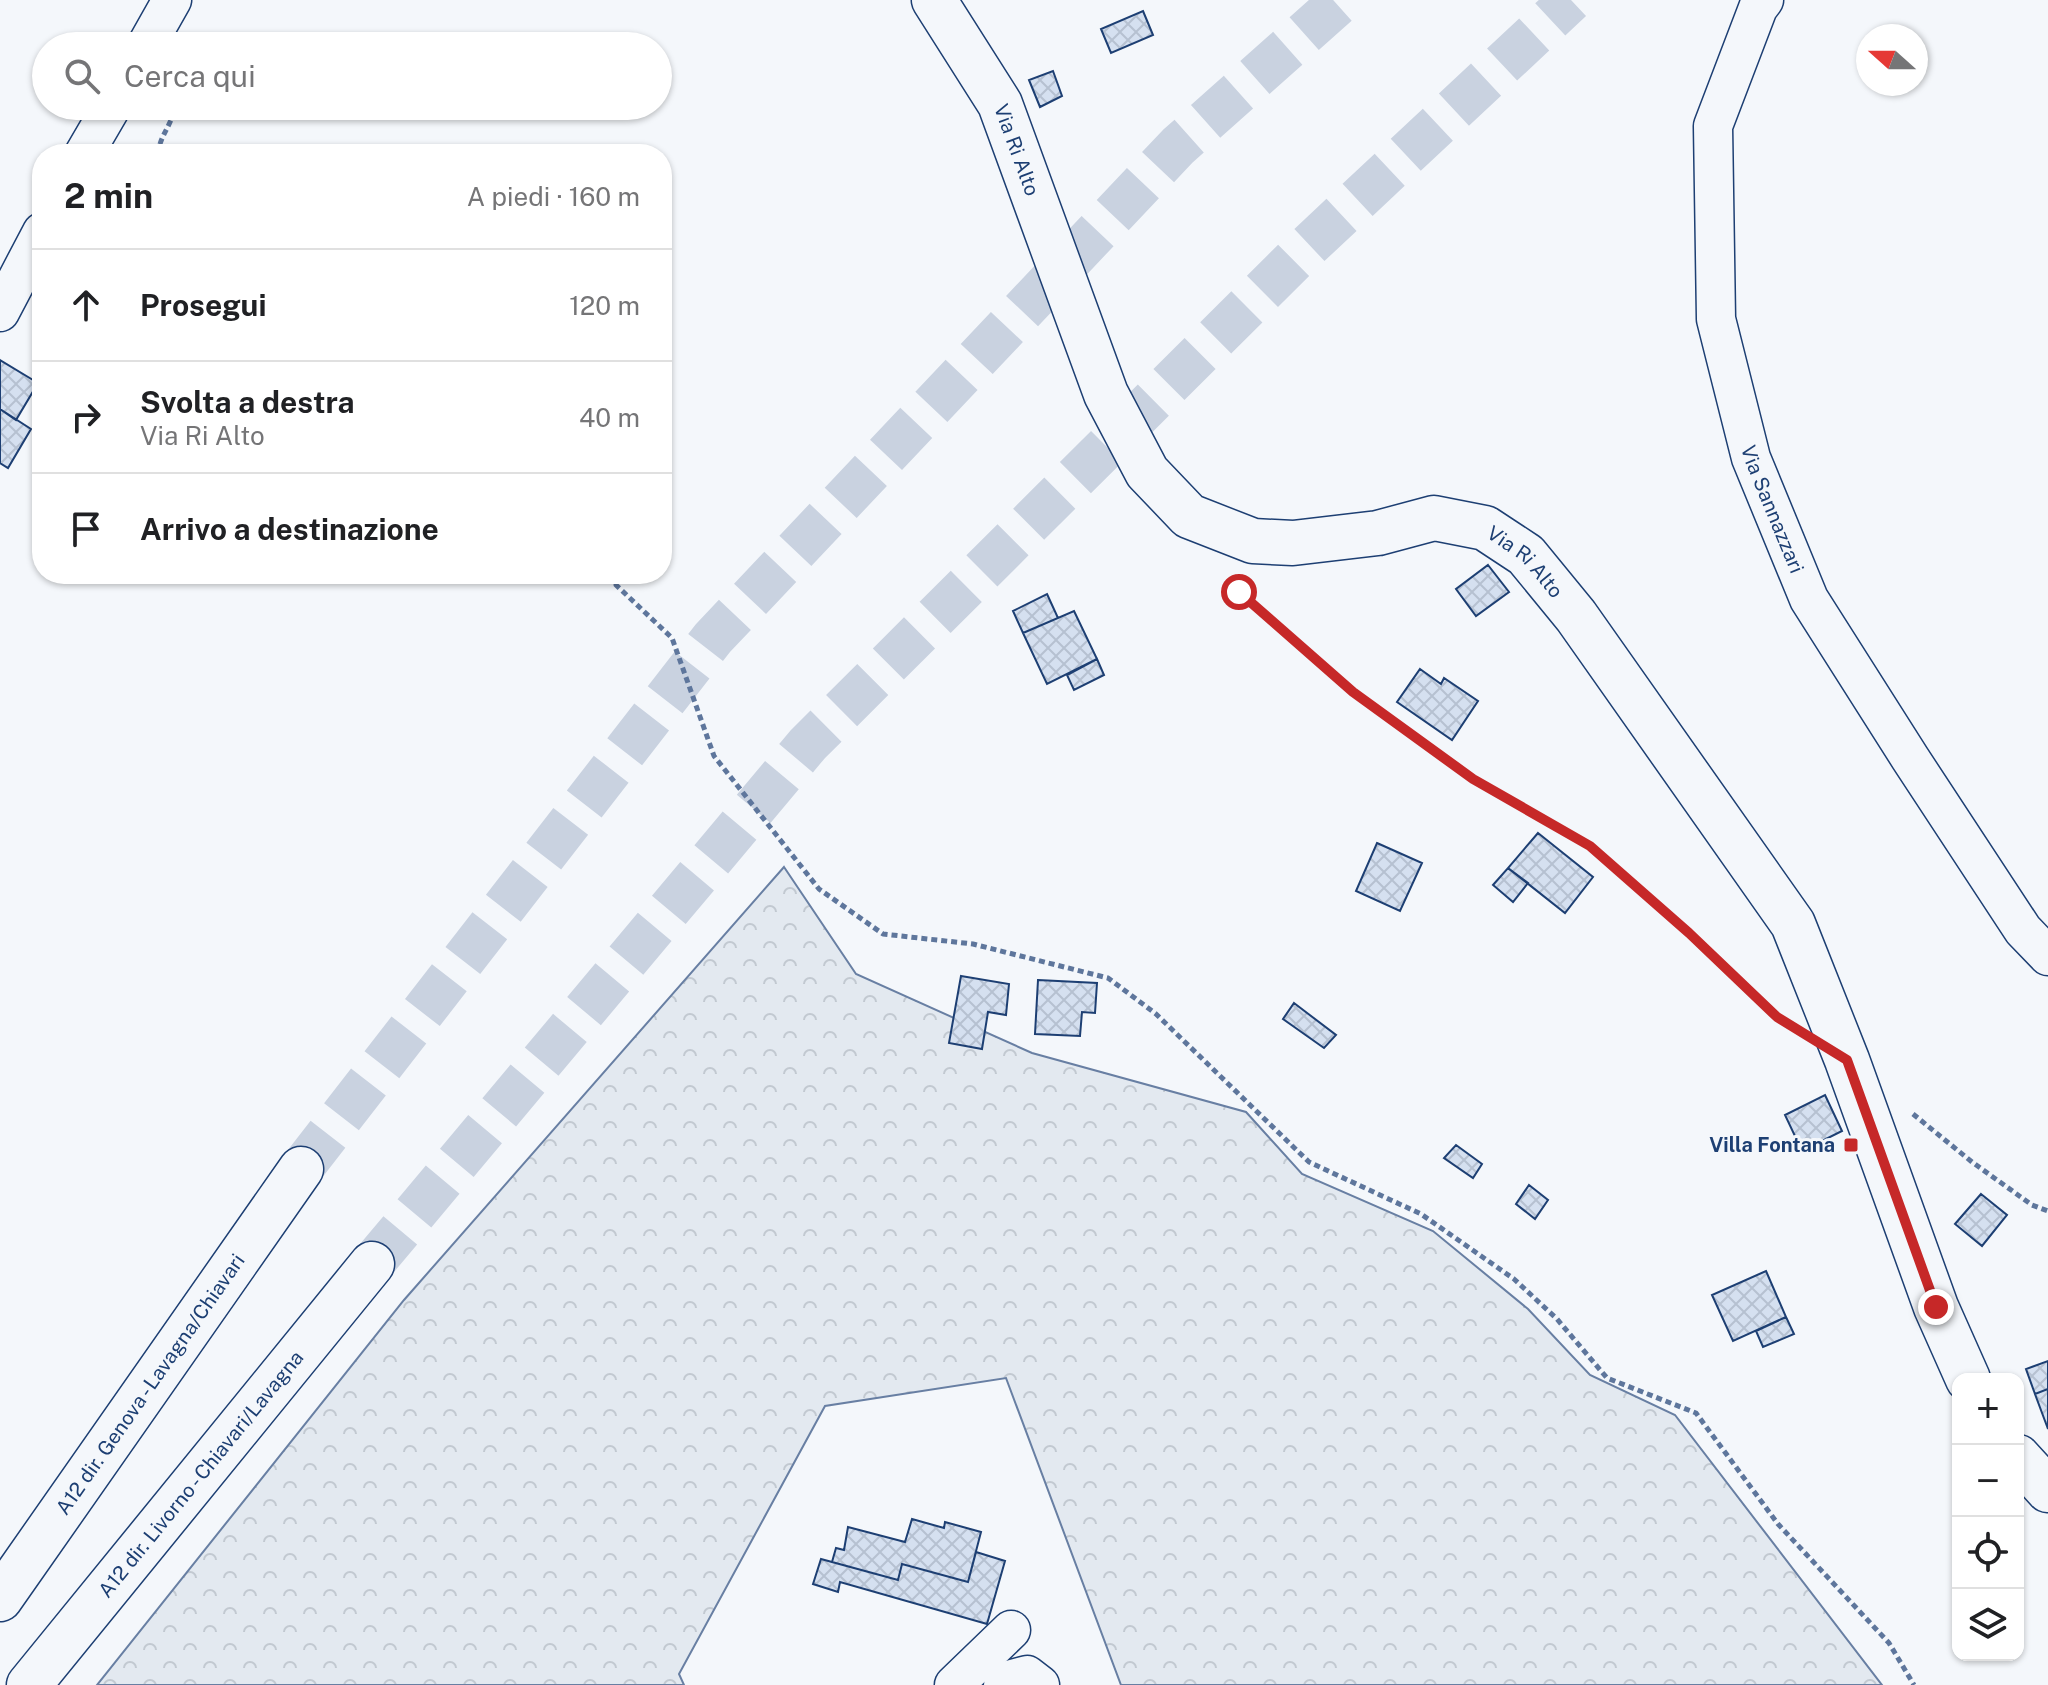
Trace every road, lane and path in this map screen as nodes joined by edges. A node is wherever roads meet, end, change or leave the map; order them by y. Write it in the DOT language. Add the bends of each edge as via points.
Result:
graph roads {
  1 [pos="172,0"];
  2 [pos="934,0"];
  3 [pos="1764,0"];
  4 [pos="154,32"];
  5 [pos="104,120"];
  6 [pos="172,120"];
  7 [pos="90,144"];
  8 [pos="159,144"];
  9 [pos="32,251"];
  10 [pos="0,312"];
  11 [pos="1224,531"];
  12 [pos="616,584"];
  13 [pos="2048,956"];
  14 [pos="1789,1024"];
  15 [pos="1904,1106"];
  16 [pos="301,1169"];
  17 [pos="2048,1211"];
  18 [pos="372,1264"];
  19 [pos="1965,1373"];
  20 [pos="2024,1464"];
  21 [pos="2048,1490"];
  22 [pos="0,1599"];
  23 [pos="1011,1630"];
  24 [pos="29,1685"];
  25 [pos="954,1685"];
  26 [pos="1003,1685"];
  27 [pos="1040,1685"];
  28 [pos="1914,1685"];
  1 -- 4 [label="street"];
  2 -- 11 [label="main road, Via Ri Alto" via="1000,104 1106,394 1147,472 1189,516"];
  3 -- 13 [label="street, Via Sannazzari" via="1713,126 1716,319 1751,458 1809,599 2023,930"];
  5 -- 7 [label="street"];
  6 -- 8 [label="path"];
  9 -- 10 [label="street"];
  11 -- 14 [label="path" via="1239,592 1353,692 1473,779 1590,846"];
  11 -- 19 [label="main road, Via Ri Alto" via="1253,541 1293,543 1378,533 1434,518 1485,528 1526,555 1576,616 1793,924"];
  12 -- 28 [label="path" via="672,638 714,756 819,889 883,934 973,944 1108,978 1156,1014 1309,1162 1421,1214 1514,1279 1607,1378 1696,1413 1778,1524 1889,1643"];
  15 -- 17 [label="path" via="1972,1162"];
  16 -- 22 [label="main road, A12 dir. Genova - Lavagna/Chiavari"];
  18 -- 24 [label="main road, A12 dir. Livorno - Chiavari/Lavagna"];
  20 -- 21 [label="main road"];
  23 -- 25 [label="street"];
  26 -- 27 [label="street" via="1027,1675"];
}
